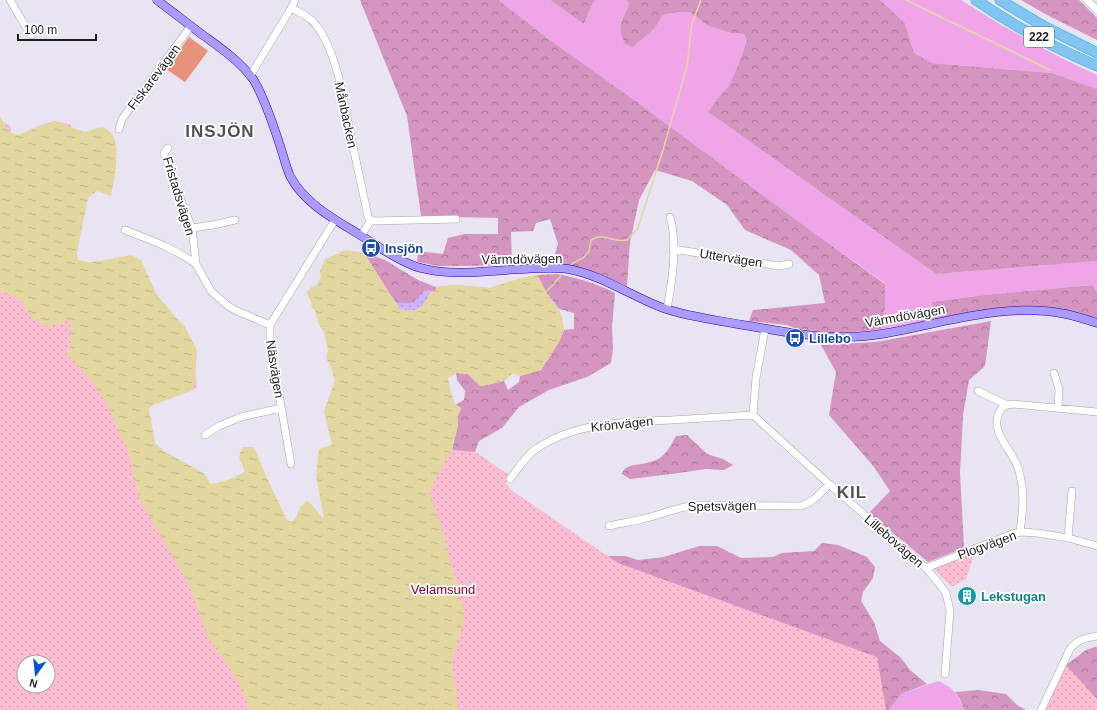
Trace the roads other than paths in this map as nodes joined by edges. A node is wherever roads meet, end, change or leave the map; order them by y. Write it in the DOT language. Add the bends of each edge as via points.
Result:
graph roads {
  1 [pos="10,0"];
  2 [pos="157,0"];
  3 [pos="295,0"];
  4 [pos="976,0"];
  5 [pos="1000,0"];
  6 [pos="1087,0"];
  7 [pos="291,8"];
  8 [pos="1097,10"];
  9 [pos="191,26"];
  10 [pos="32,35"];
  11 [pos="1097,53"];
  12 [pos="1097,66"];
  13 [pos="250,76"];
  14 [pos="119,129"];
  15 [pos="168,148"];
  16 [pos="670,217"];
  17 [pos="456,219"];
  18 [pos="235,220"];
  19 [pos="335,220"];
  20 [pos="371,220"];
  21 [pos="192,228"];
  22 [pos="125,230"];
  23 [pos="361,236"];
  24 [pos="674,249"];
  25 [pos="196,264"];
  26 [pos="789,264"];
  27 [pos="667,309"];
  28 [pos="1097,323"];
  29 [pos="270,325"];
  30 [pos="765,329"];
  31 [pos="1054,373"];
  32 [pos="978,391"];
  33 [pos="1007,405"];
  34 [pos="281,408"];
  35 [pos="1058,408"];
  36 [pos="1097,412"];
  37 [pos="753,415"];
  38 [pos="205,435"];
  39 [pos="291,464"];
  40 [pos="510,479"];
  41 [pos="829,484"];
  42 [pos="1072,491"];
  43 [pos="609,526"];
  44 [pos="1020,532"];
  45 [pos="1068,538"];
  46 [pos="1097,546"];
  47 [pos="926,568"];
  48 [pos="1097,636"];
  49 [pos="945,674"];
  50 [pos="1041,710"];
  1 -- 10 [label="street"];
  2 -- 9 [label="main road, Värmdövägen"];
  3 -- 7 [label="street"];
  4 -- 12 [label="highway, 222" via="1054,46"];
  5 -- 11 [label="highway, 222" via="1045,27"];
  6 -- 8 [label="street"];
  7 -- 13 [label="street"];
  7 -- 20 [label="street, Månbacken" via="318,26 329,49 339,79 368,217"];
  9 -- 13 [label="main road, Värmdövägen" via="233,58"];
  9 -- 14 [label="street, Fiskarevägen" via="122,119"];
  13 -- 19 [label="main road, Värmdövägen" via="270,115 290,176 311,203"];
  15 -- 21 [label="street, Fristadsvägen" via="164,154"];
  16 -- 24 [label="street"];
  17 -- 20 [label="street"];
  18 -- 21 [label="street"];
  19 -- 23 [label="main road, Värmdövägen"];
  19 -- 29 [label="street, Näsvägen"];
  20 -- 23 [label="street"];
  21 -- 25 [label="street, Fristadsvägen"];
  22 -- 25 [label="street" via="167,246"];
  23 -- 27 [label="main road, Värmdövägen" via="390,254 424,269 446,273 532,268 567,269 600,279"];
  24 -- 26 [label="street, Uttervägen" via="779,266"];
  24 -- 27 [label="street"];
  25 -- 29 [label="street, Fristadsvägen" via="211,291 228,306"];
  27 -- 30 [label="main road, Värmdövägen" via="700,318"];
  28 -- 30 [label="main road, Värmdövägen" via="1058,312 1023,311 985,314 858,337 816,336"];
  29 -- 34 [label="street, Näsvägen"];
  30 -- 37 [label="street" via="756,378"];
  31 -- 35 [label="street" via="1059,389"];
  32 -- 33 [label="street"];
  33 -- 35 [label="street"];
  33 -- 44 [label="street" via="998,415 996,426 1019,469 1024,499"];
  34 -- 38 [label="street" via="241,417"];
  34 -- 39 [label="street, Näsvägen"];
  35 -- 36 [label="street"];
  37 -- 40 [label="street, Krönvägen" via="594,426 550,440 535,449"];
  37 -- 41 [label="street, Lillebovägen"];
  41 -- 43 [label="street, Spetsvägen" via="817,498 801,506 694,505"];
  41 -- 47 [label="street, Lillebovägen"];
  42 -- 45 [label="street"];
  44 -- 45 [label="street, Plogvägen"];
  44 -- 47 [label="street, Plogvägen"];
  45 -- 46 [label="street, Plogvägen"];
  47 -- 49 [label="street, Lillebovägen" via="946,593 950,611"];
  48 -- 50 [label="street" via="1077,641 1070,649"];
}
